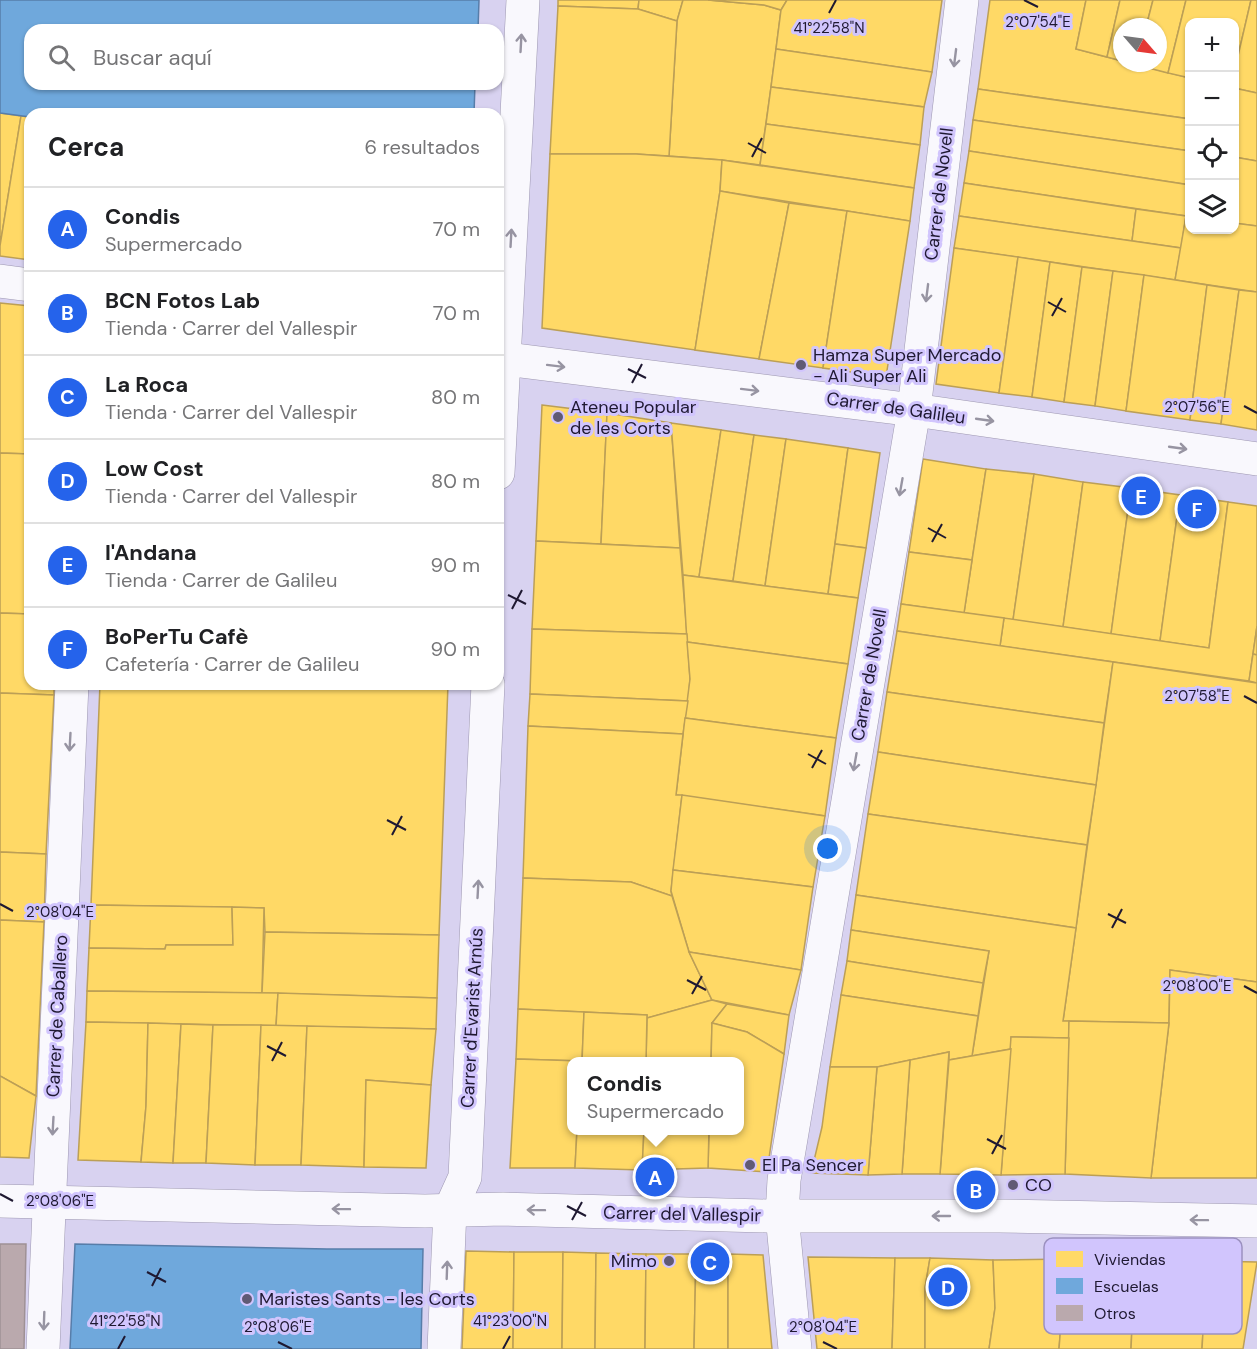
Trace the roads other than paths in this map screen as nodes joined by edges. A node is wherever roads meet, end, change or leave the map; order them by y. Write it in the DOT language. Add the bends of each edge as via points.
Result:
graph roads {
  1 [pos="523,0"];
  2 [pos="962,0"];
  3 [pos="0,281"];
  4 [pos="24,284"];
  5 [pos="504,310"];
  6 [pos="504,359"];
  7 [pos="914,410"];
  8 [pos="1257,459"];
  9 [pos="72,690"];
  10 [pos="488,690"];
  11 [pos="0,1201"];
  12 [pos="50,1202"];
  13 [pos="450,1210"];
  14 [pos="782,1215"];
  15 [pos="1257,1221"];
  16 [pos="43,1349"];
  17 [pos="444,1349"];
  18 [pos="795,1349"];
  5 -- 1 [label="street, one-way"];
  2 -- 7 [label="street, Carrer de Novell, one-way"];
  3 -- 4 [label="street"];
  6 -- 7 [label="street, Carrer de Galileu, one-way"];
  7 -- 8 [label="street, Carrer de Galileu, one-way"];
  7 -- 14 [label="street, Carrer de Novell, one-way" via="784,1180"];
  9 -- 12 [label="street, Carrer de Caballero, one-way"];
  13 -- 10 [label="street, Carrer d'Evarist Arnús, one-way" via="465,1177"];
  11 -- 12 [label="street, Carrer del Vallespir"];
  13 -- 12 [label="street, Carrer del Vallespir, one-way"];
  12 -- 16 [label="street, Carrer de Caballero, one-way"];
  14 -- 13 [label="street, Carrer del Vallespir, one-way"];
  17 -- 13 [label="street, Carrer d'Evarist Arnús, one-way"];
  15 -- 14 [label="street, Carrer del Vallespir, one-way"];
  14 -- 18 [label="street, Carrer de Novell"];
}
